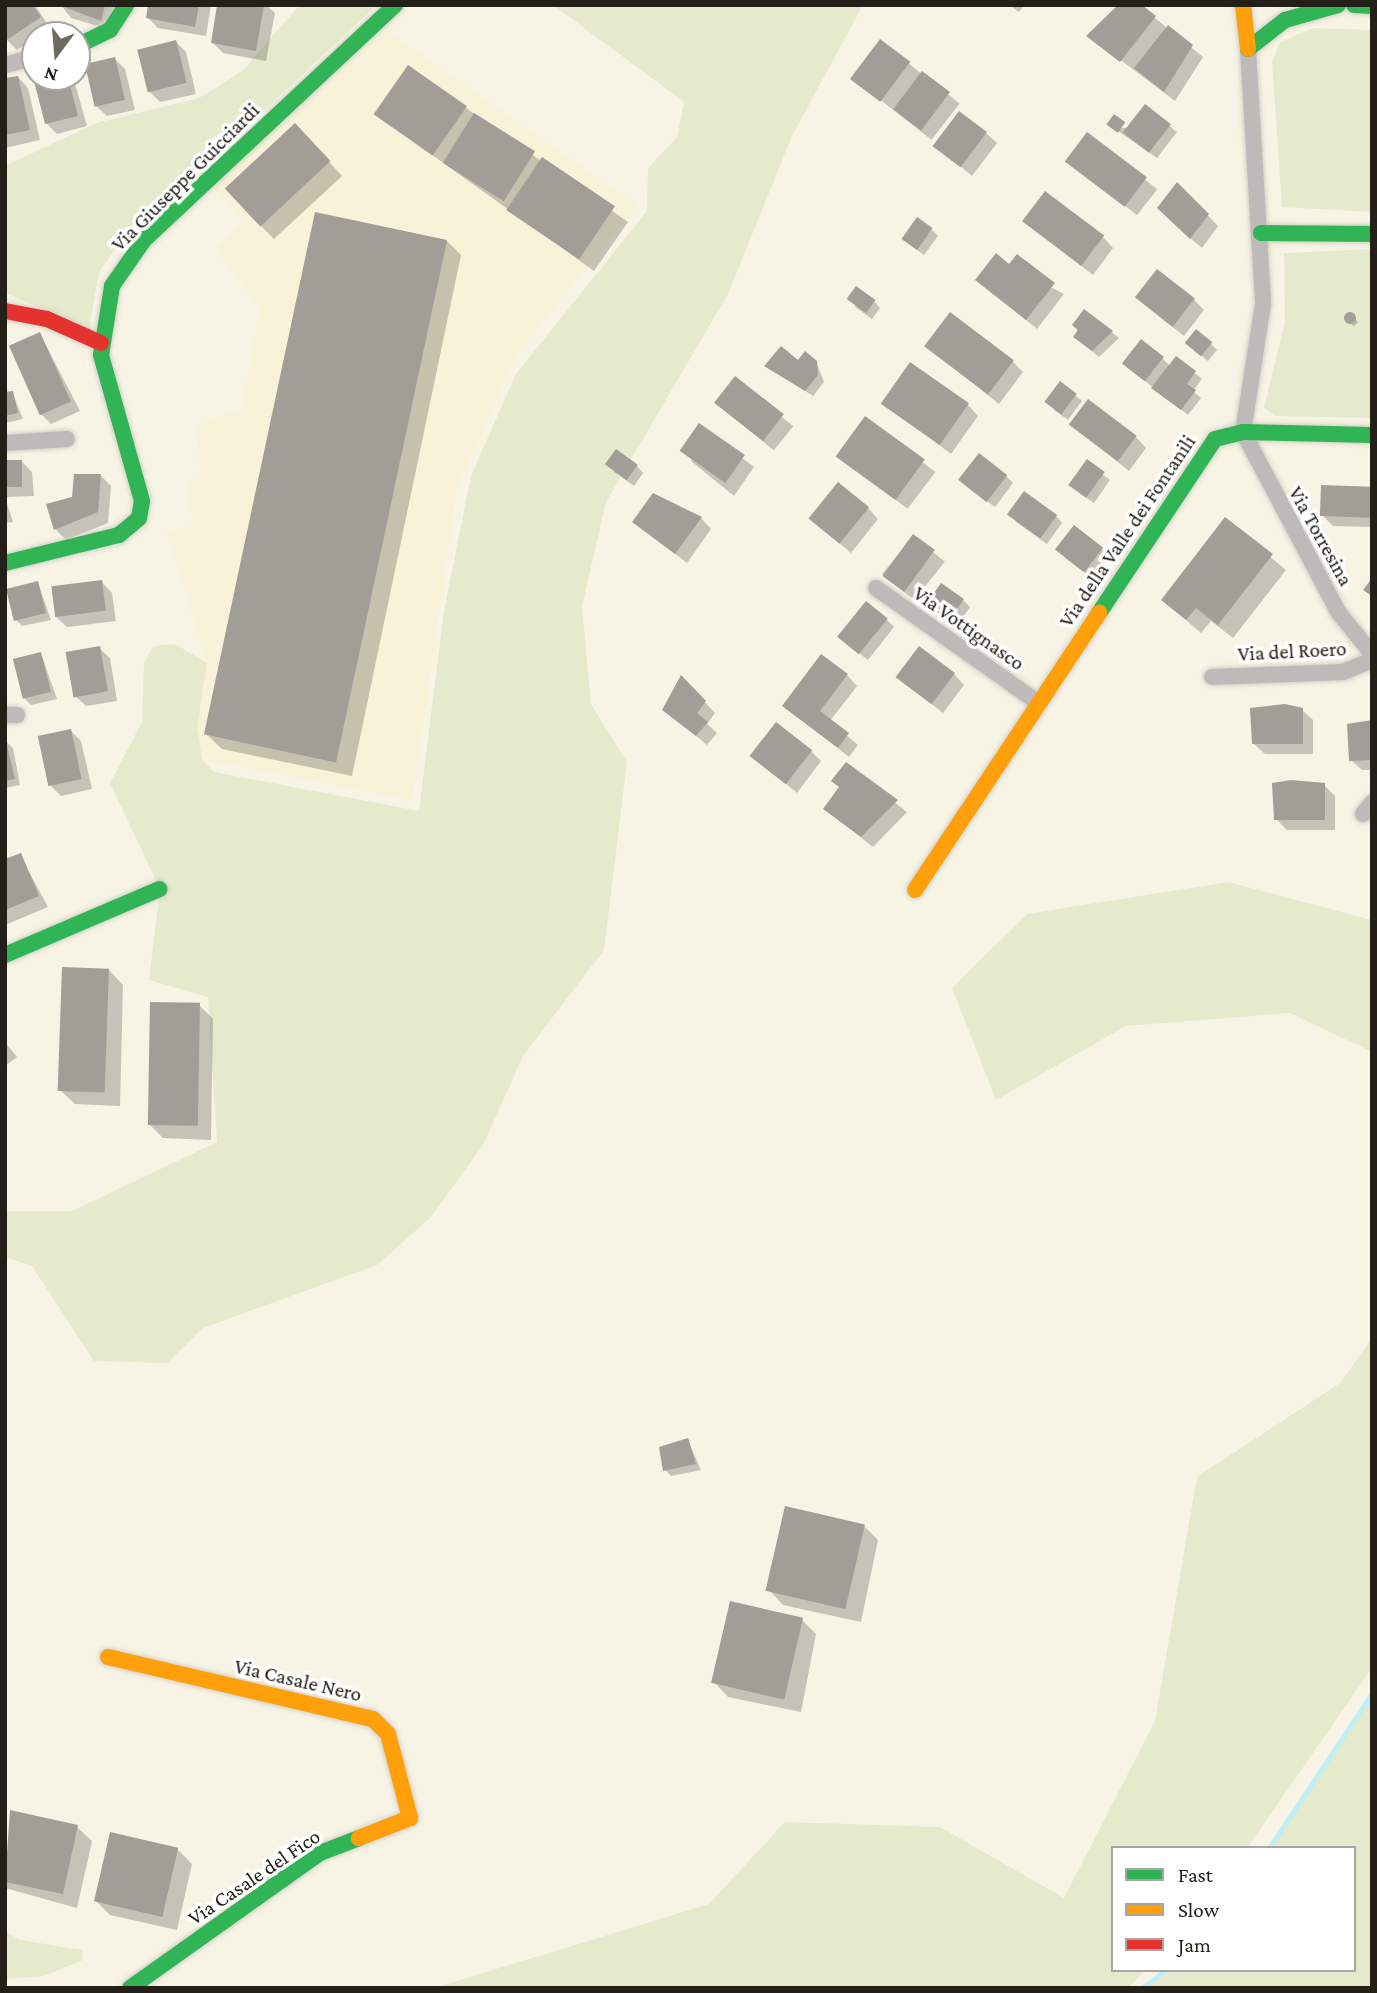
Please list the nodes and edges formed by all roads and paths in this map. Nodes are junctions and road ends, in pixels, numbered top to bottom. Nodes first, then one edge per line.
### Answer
1 (127, 5) edge
2 (395, 5) edge
3 (1243, 5) edge
4 (1338, 5) edge
5 (1354, 5) edge
6 (1372, 6) edge
7 (91, 39) edge
8 (1248, 49) junction
9 (1261, 233) junction
10 (1372, 234) edge
11 (5, 311) edge
12 (100, 343) junction
13 (1243, 432) junction
14 (1372, 435) edge
15 (67, 439) dead end
16 (5, 443) edge
17 (5, 563) edge
18 (876, 588) dead end
19 (1372, 654) edge
20 (1372, 660) edge
21 (1212, 677) dead end
22 (1037, 702) junction
23 (160, 889) dead end
24 (915, 890) dead end
25 (5, 954) edge
26 (108, 1657) dead end
27 (410, 1818) joint
28 (130, 1988) edge

1 - 7 street
2 - 12 street, Via Giuseppe Guicciardi
3 - 8 street
4 - 8 street
5 - 6 street
8 - 9 street
9 - 10 street
9 - 13 street
11 - 12 street
12 - 17 street, Via Giuseppe Guicciardi
13 - 14 street
13 - 19 street, Via Torresina
13 - 22 street, Via della Valle dei Fontanili
15 - 16 street
18 - 22 street, Via Vottignasco
20 - 21 street, Via del Roero
22 - 24 street, Via della Valle dei Fontanili
23 - 25 street
26 - 27 street, Via Casale Nero
27 - 28 street, Via Casale del Fico

